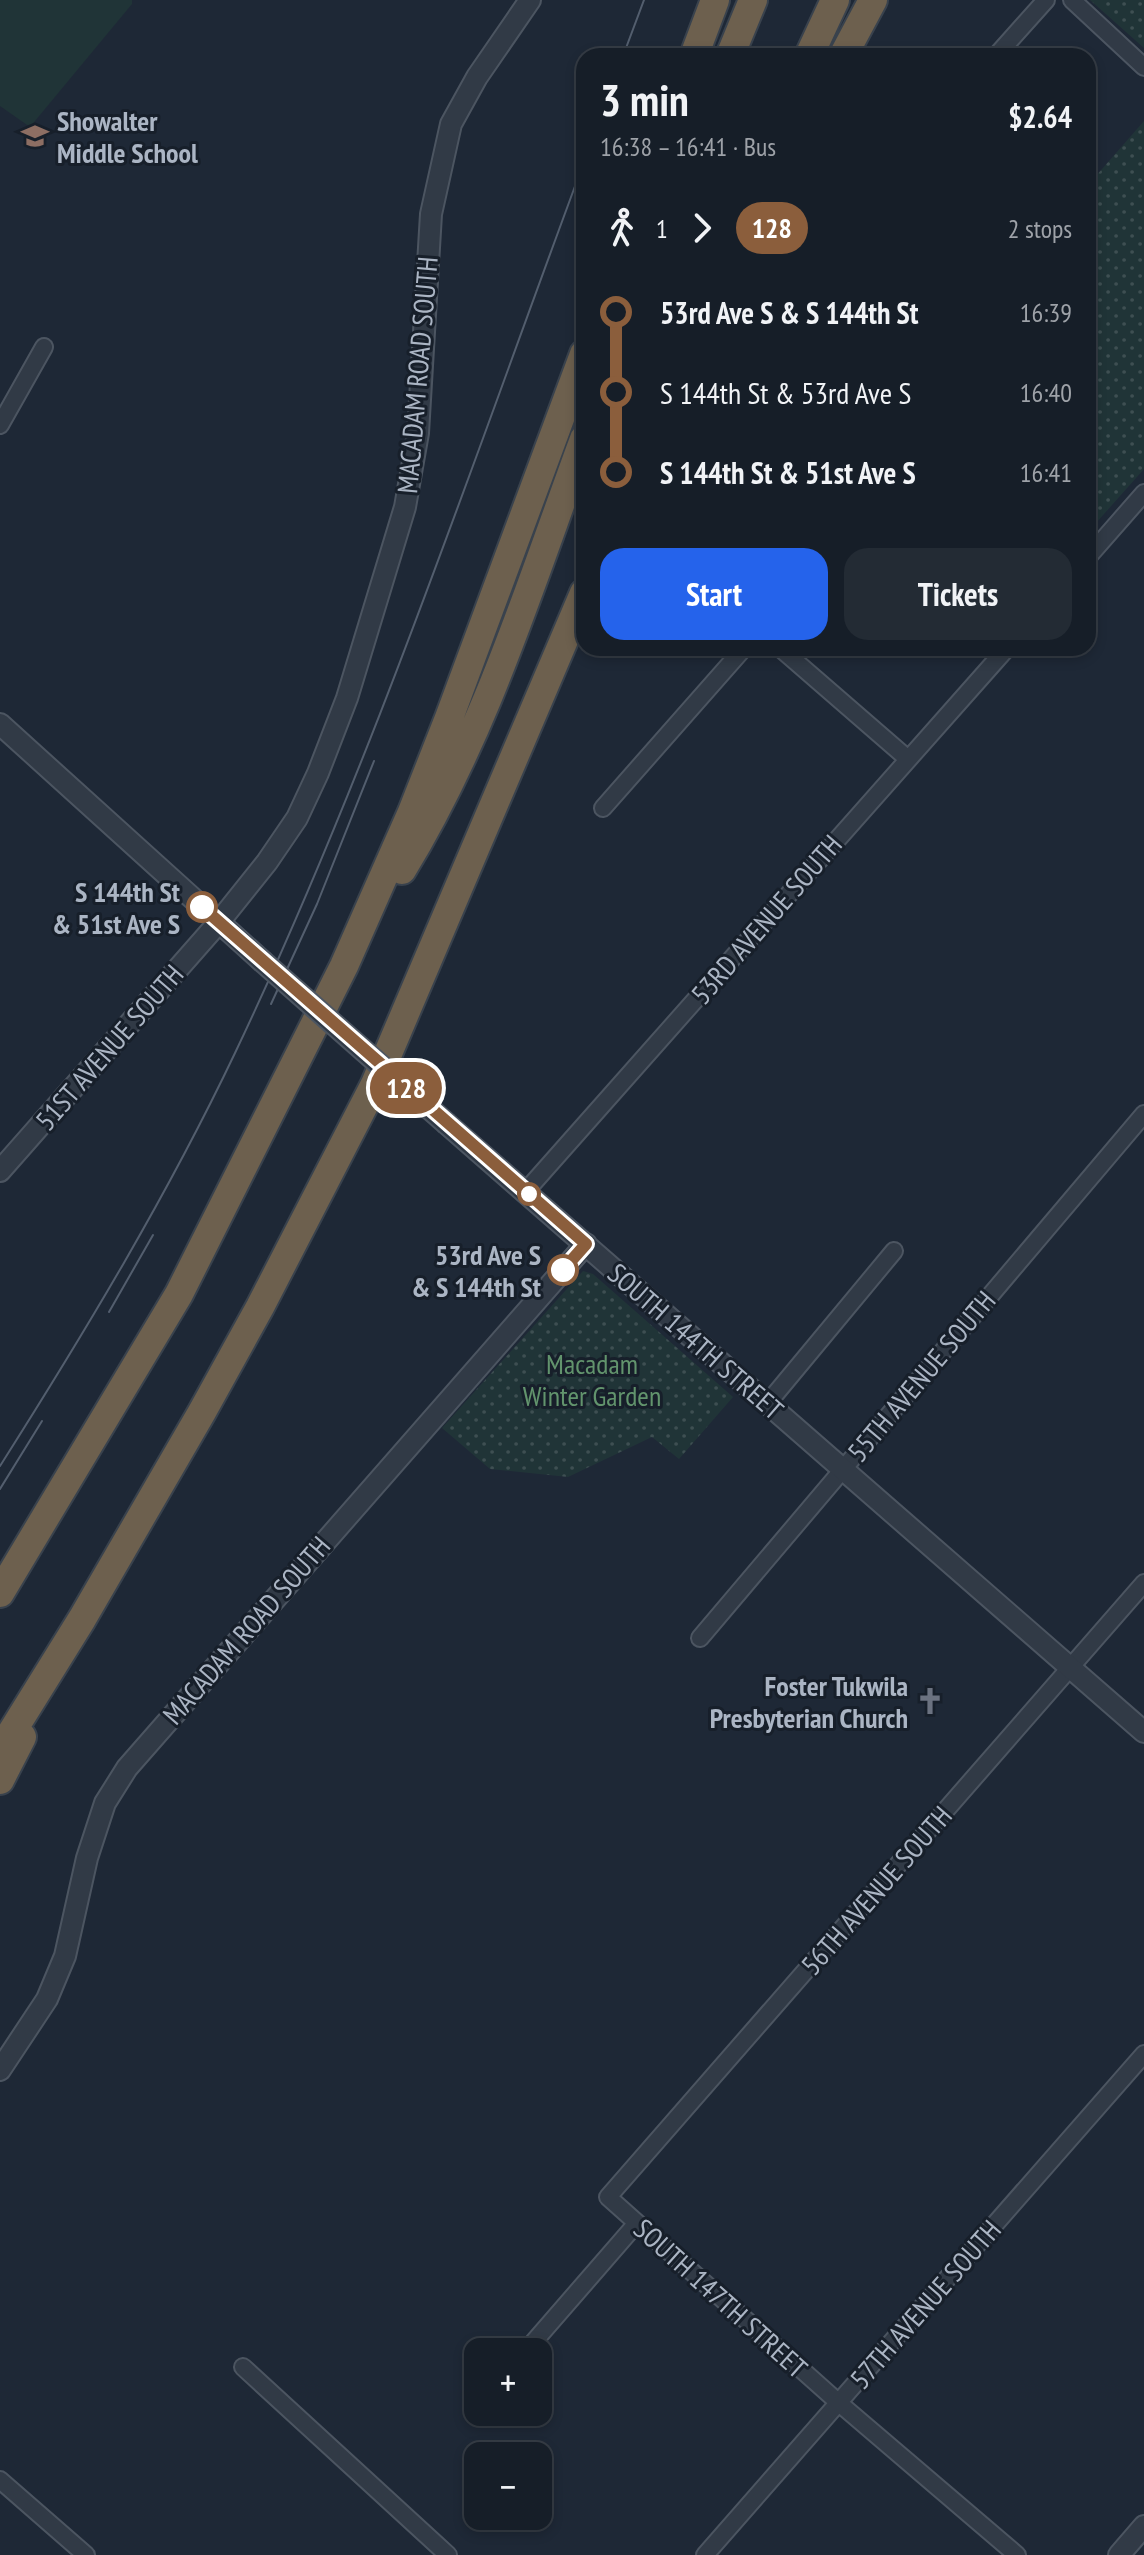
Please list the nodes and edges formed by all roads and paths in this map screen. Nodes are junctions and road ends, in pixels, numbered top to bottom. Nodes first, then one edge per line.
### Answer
1 (530, 0) edge
2 (715, 0) edge
3 (753, 0) edge
4 (835, 0) edge
5 (873, 0) edge
6 (1046, 0) edge
7 (1072, 0) edge
8 (697, 48) edge
9 (733, 48) edge
10 (813, 48) edge
11 (847, 48) edge
12 (1003, 48) edge
13 (1144, 67) edge
14 (44, 347) dead end
15 (576, 376) edge
16 (0, 425) edge
17 (576, 461) edge
18 (1144, 493) edge
19 (1096, 548) edge
20 (576, 612) edge
21 (737, 656) edge
22 (789, 656) edge
23 (1000, 656) edge
24 (0, 724) edge
25 (908, 759) junction
26 (603, 808) dead end
27 (219, 922) junction
28 (344, 966) junction
29 (1144, 1114) edge
30 (0, 1171) edge
31 (526, 1191) junction
32 (586, 1244) junction
33 (894, 1251) dead end
34 (767, 1404) junction
35 (843, 1468) junction
36 (69, 1479) junction
37 (0, 1570) edge
38 (1144, 1583) edge
39 (0, 1593) edge
40 (82, 1619) junction
41 (700, 1638) dead end
42 (1070, 1667) junction
43 (1144, 1732) edge
44 (0, 1751) edge
45 (0, 1780) edge
46 (1144, 2054) edge
47 (0, 2070) edge
48 (608, 2197) joint
49 (637, 2223) junction
50 (537, 2338) edge
51 (243, 2367) dead end
52 (839, 2403) junction
53 (0, 2480) edge
54 (1144, 2526) edge
55 (86, 2555) edge
56 (448, 2555) edge
57 (705, 2555) edge
58 (1017, 2555) edge
59 (1119, 2555) edge

1 - 27 street, MACADAM ROAD SOUTH
2 - 8 highway
3 - 9 highway
4 - 10 highway
5 - 11 highway
6 - 12 street
7 - 13 street
14 - 16 street
15 - 28 highway
17 - 28 highway
18 - 19 street
20 - 40 highway
21 - 26 street
22 - 25 street
23 - 25 street, 53RD AVENUE SOUTH
24 - 27 street, SOUTH 144TH STREET
25 - 31 street, 53RD AVENUE SOUTH
27 - 30 street, 51ST AVENUE SOUTH
27 - 31 street, SOUTH 144TH STREET, bridge
28 - 36 highway
29 - 35 street, 55TH AVENUE SOUTH
31 - 32 street, SOUTH 144TH STREET
32 - 34 street, SOUTH 144TH STREET
32 - 47 street, MACADAM ROAD SOUTH
33 - 34 street
34 - 35 street, SOUTH 144TH STREET
35 - 41 street, 55TH AVENUE SOUTH
35 - 42 street, SOUTH 144TH STREET
36 - 37 highway
36 - 39 highway
38 - 42 street, 56TH AVENUE SOUTH
40 - 44 highway
40 - 45 highway
42 - 43 street, SOUTH 144TH STREET
42 - 48 street, 56TH AVENUE SOUTH
46 - 52 street, 57TH AVENUE SOUTH
48 - 49 street, SOUTH 147TH STREET
49 - 50 street
49 - 52 street, SOUTH 147TH STREET
51 - 56 street
52 - 57 street, 57TH AVENUE SOUTH
52 - 58 street, SOUTH 147TH STREET
53 - 55 street
54 - 59 street

